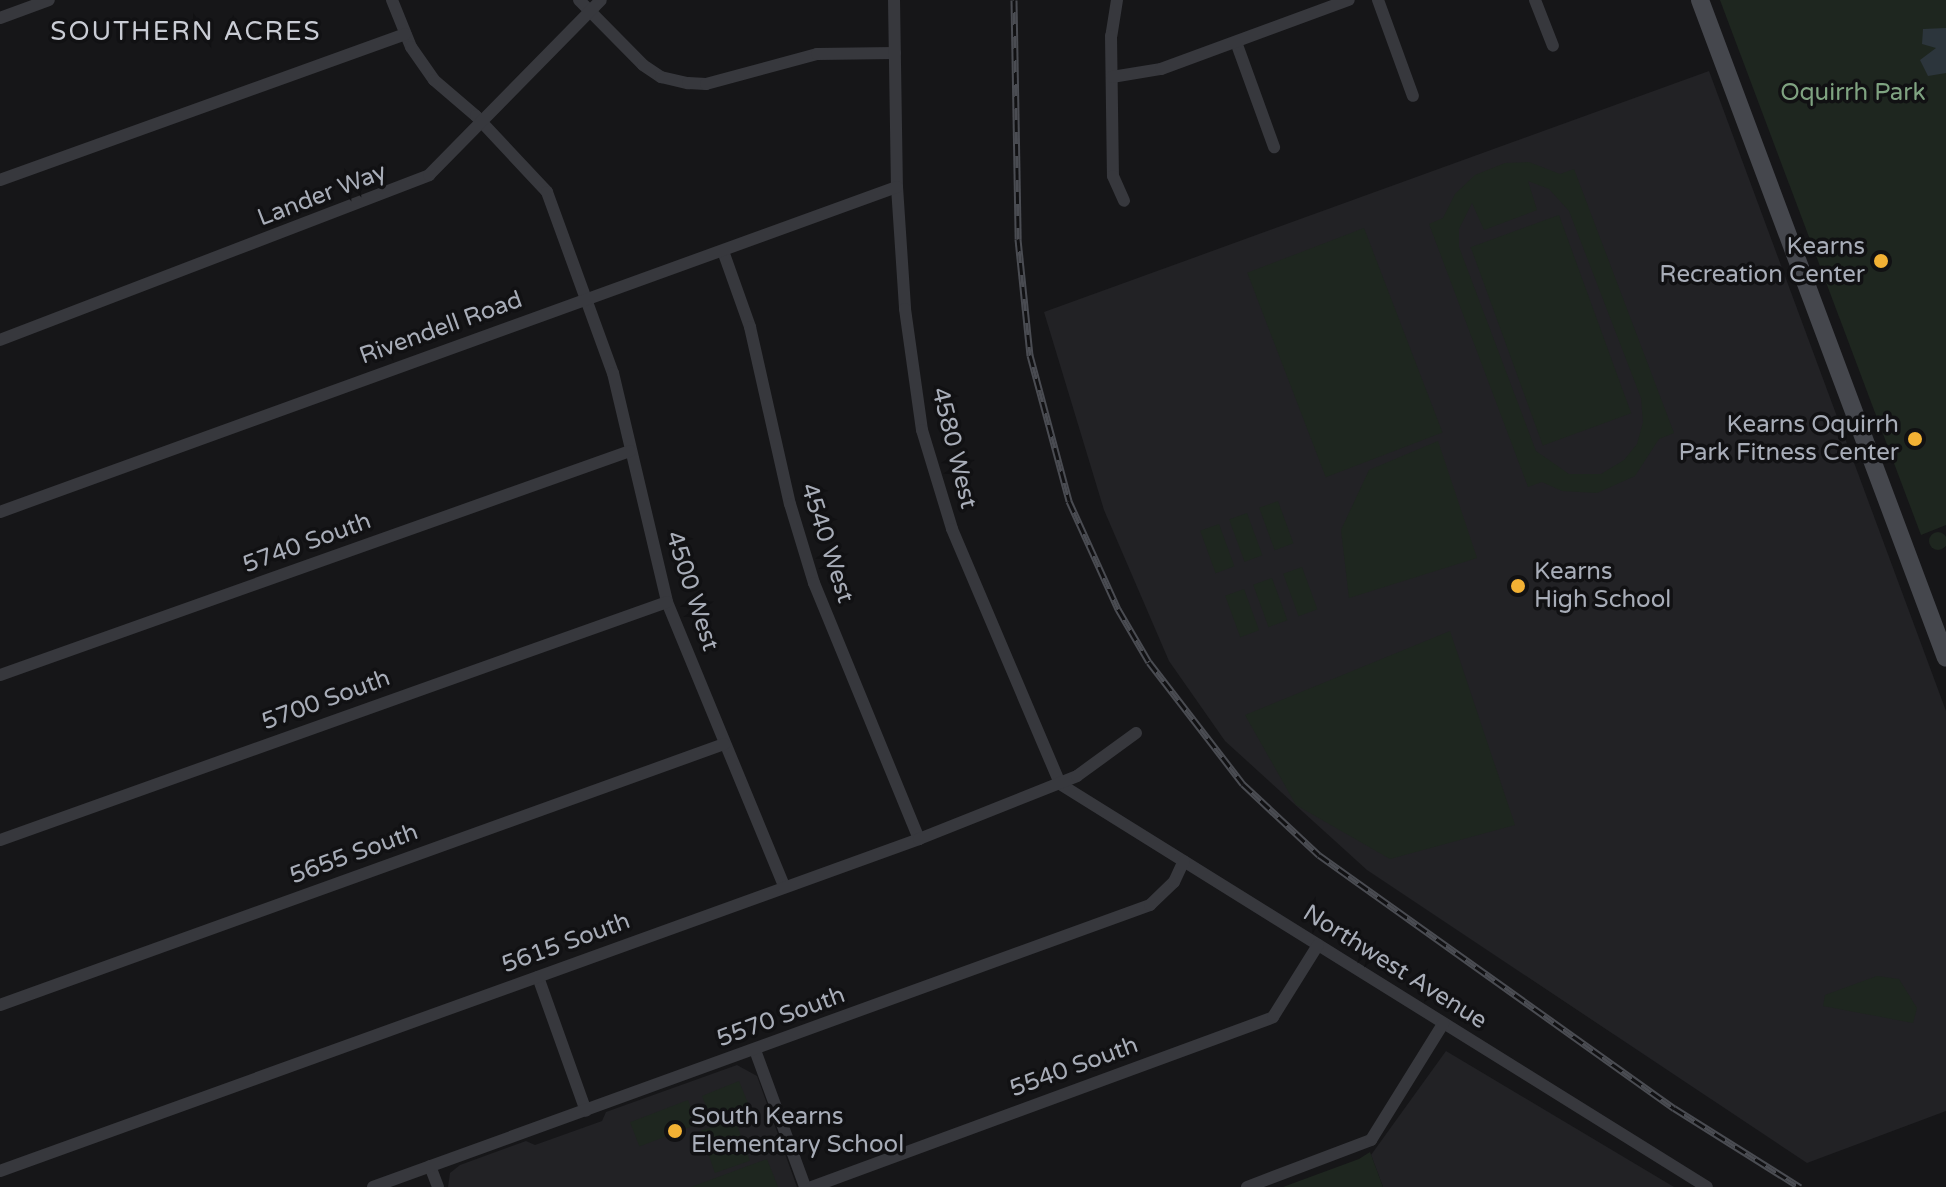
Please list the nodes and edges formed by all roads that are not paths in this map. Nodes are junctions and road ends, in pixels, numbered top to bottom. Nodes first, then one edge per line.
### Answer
1 (49, 0) edge
2 (392, 0) edge
3 (579, 0) edge
4 (601, 0) edge
5 (894, 0) edge
6 (1117, 0) edge
7 (1348, 0) edge
8 (1378, 0) edge
9 (1535, 0) edge
10 (1700, 0) edge
11 (590, 10) junction
12 (0, 18) edge
13 (405, 34) junction
14 (1236, 42) junction
15 (1553, 46) dead end
16 (895, 53) junction
17 (1112, 77) junction
18 (1413, 96) dead end
19 (483, 123) junction
20 (1274, 147) dead end
21 (0, 180) edge
22 (897, 187) junction
23 (1124, 201) dead end
24 (723, 251) junction
25 (587, 299) junction
26 (0, 340) edge
27 (630, 451) junction
28 (0, 512) edge
29 (667, 602) junction
30 (1946, 658) edge
31 (0, 675) edge
32 (1136, 733) dead end
33 (724, 744) junction
34 (1060, 784) junction
35 (919, 839) junction
36 (0, 840) edge
37 (1184, 861) junction
38 (784, 886) junction
39 (1318, 945) junction
40 (538, 977) junction
41 (0, 1005) edge
42 (1443, 1024) junction
43 (755, 1050) junction
44 (586, 1111) junction
45 (430, 1166) junction
46 (0, 1171) edge
47 (373, 1187) edge
48 (438, 1187) edge
49 (805, 1187) edge
50 (812, 1187) edge
51 (1247, 1187) edge
52 (1707, 1187) edge

1 - 12 street
2 - 13 street, 4500 West
3 - 11 street
4 - 11 street, Lander Way
5 - 16 street, 4580 West
6 - 17 street
7 - 14 street
8 - 18 street
9 - 15 street
10 - 30 main road
11 - 16 street
11 - 19 street, Lander Way
13 - 19 street, 4500 West
13 - 21 street
14 - 17 street
14 - 20 street
16 - 22 street, 4580 West
17 - 23 street
19 - 25 street, 4500 West
19 - 26 street, Lander Way
22 - 24 street, Rivendell Road
22 - 34 street, 4580 West
24 - 25 street, Rivendell Road
24 - 35 street, 4540 West
25 - 27 street, 4500 West
25 - 28 street, Rivendell Road
27 - 29 street, 4500 West
27 - 31 street, 5740 South
29 - 33 street, 4500 West
29 - 36 street, 5700 South
32 - 34 street, 5615 South
33 - 38 street, 4500 West
33 - 41 street, 5655 South
34 - 35 street, 5615 South
34 - 37 street, Northwest Avenue
35 - 38 street, 5615 South
37 - 39 street, Northwest Avenue
37 - 43 street, 5570 South
38 - 40 street, 5615 South
39 - 42 street, Northwest Avenue
39 - 50 street, 5540 South
40 - 44 street
40 - 46 street, 5615 South
42 - 51 street
42 - 52 street, Northwest Avenue
43 - 44 street, 5570 South
43 - 49 street
44 - 45 street, 5570 South
45 - 47 street, 5570 South
45 - 48 street

